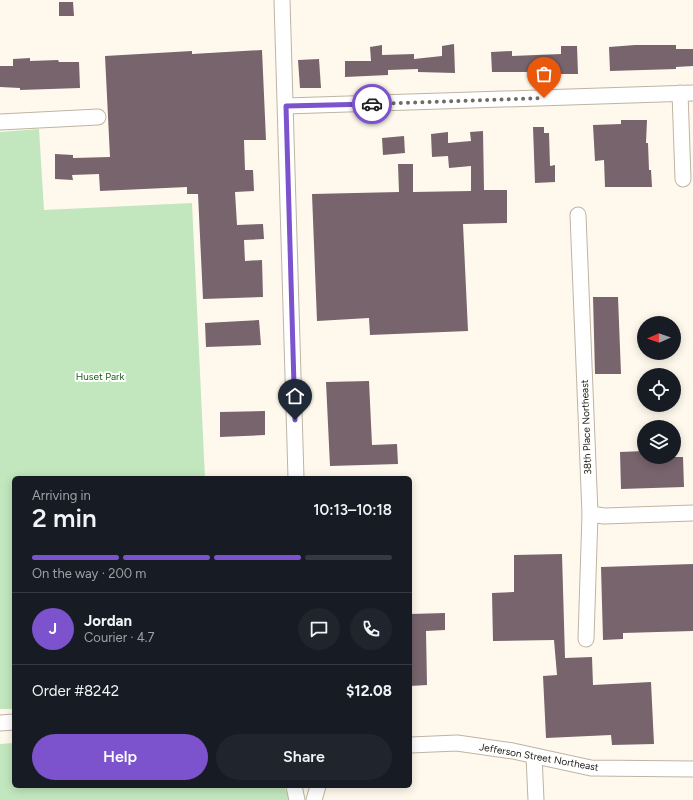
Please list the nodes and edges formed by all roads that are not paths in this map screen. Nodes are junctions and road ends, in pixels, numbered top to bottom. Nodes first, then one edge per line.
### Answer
1 (282, 0) edge
2 (687, 93) edge
3 (286, 106) junction
4 (98, 117) dead end
5 (0, 122) edge
6 (683, 179) dead end
7 (578, 215) dead end
8 (296, 476) edge
9 (693, 513) edge
10 (590, 514) junction
11 (586, 639) dead end
12 (12, 722) edge
13 (0, 723) edge
14 (412, 745) edge
15 (534, 756) junction
16 (693, 769) edge
17 (295, 788) edge
18 (317, 788) edge
19 (298, 800) edge
20 (314, 800) edge
21 (536, 800) edge

1 - 3 street
2 - 3 street
2 - 6 street
3 - 8 street
4 - 5 street
7 - 10 street, 38th Place Northeast
9 - 10 street
10 - 11 street, 38th Place Northeast
12 - 13 street
14 - 15 street, Jefferson Street Northeast
15 - 16 street, Jefferson Street Northeast
15 - 21 street
17 - 19 street
18 - 20 street

